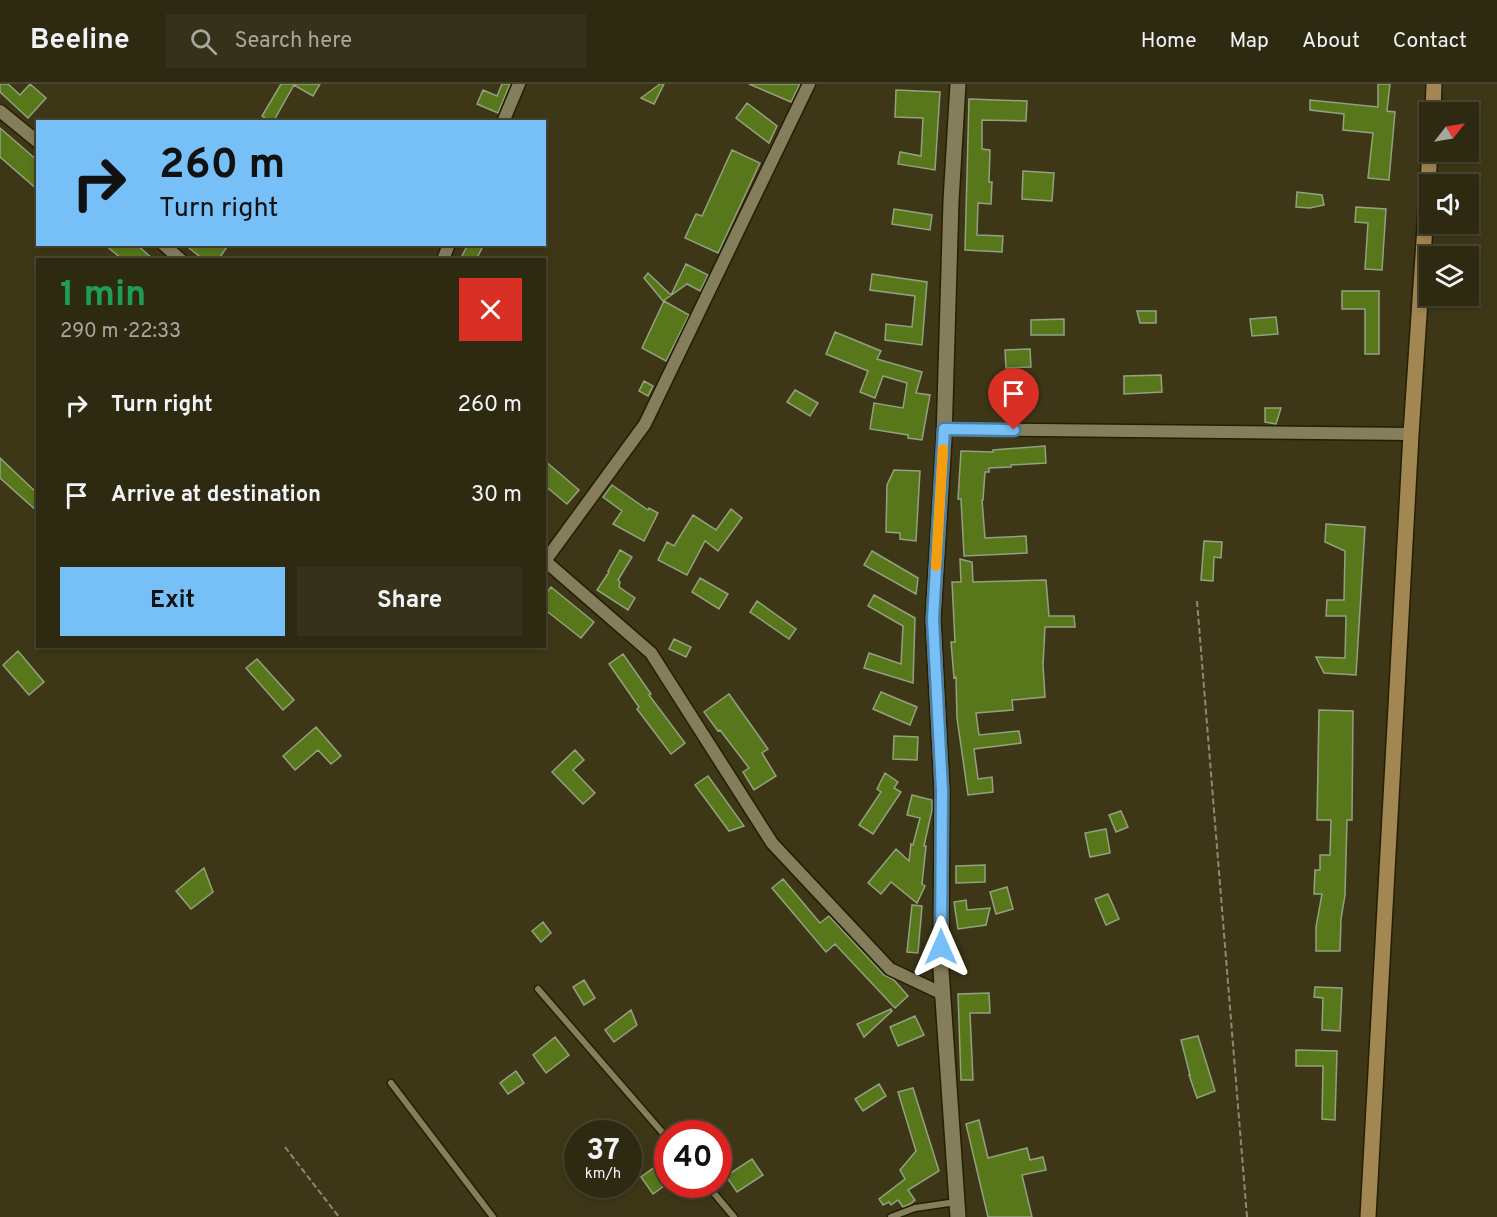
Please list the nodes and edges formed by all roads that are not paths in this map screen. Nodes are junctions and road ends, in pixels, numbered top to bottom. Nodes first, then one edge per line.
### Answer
1 (519, 84) edge
2 (809, 84) edge
3 (958, 84) edge
4 (1434, 84) edge
5 (1433, 102) edge
6 (0, 111) edge
7 (504, 120) edge
8 (36, 140) edge
9 (1429, 162) edge
10 (165, 246) edge
11 (179, 258) edge
12 (944, 429) junction
13 (1411, 434) junction
14 (546, 560) edge
15 (546, 562) edge
16 (538, 989) dead end
17 (943, 994) junction
18 (391, 1083) dead end
19 (654, 1124) edge
20 (718, 1198) edge
21 (958, 1209) edge
22 (493, 1217) edge
23 (734, 1217) edge
24 (891, 1217) edge
25 (1368, 1217) edge

1 - 7 street
2 - 14 street
3 - 12 street
4 - 5 main road
6 - 8 street
9 - 13 main road
10 - 11 street
12 - 13 street
12 - 17 street
13 - 25 main road
15 - 17 street
16 - 19 lane
17 - 21 street
18 - 22 lane
20 - 23 lane
21 - 24 lane

